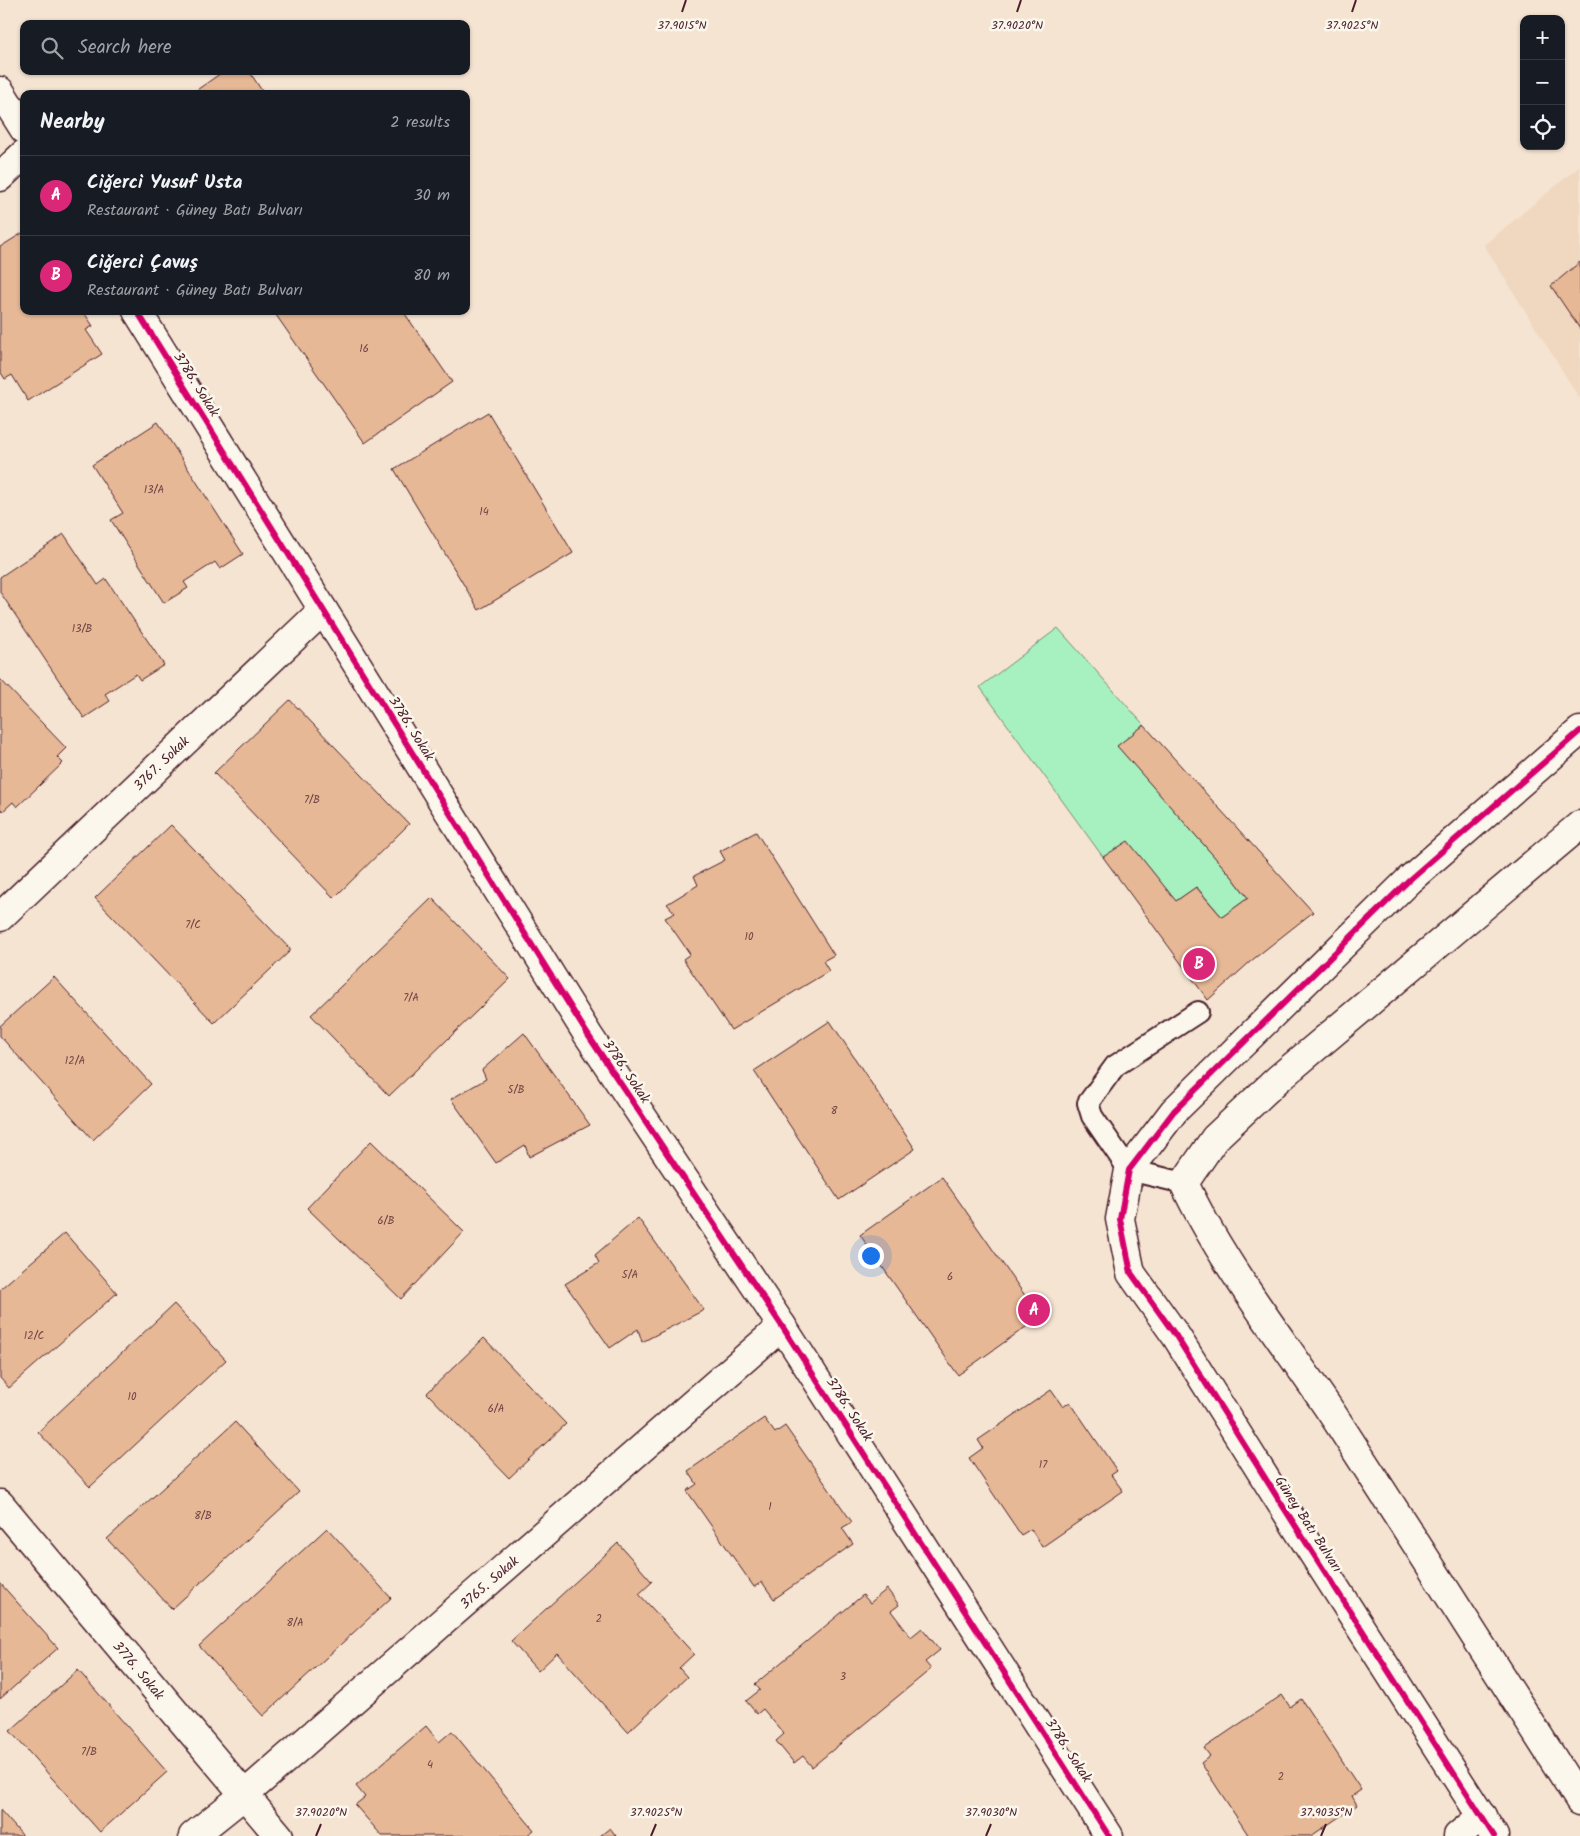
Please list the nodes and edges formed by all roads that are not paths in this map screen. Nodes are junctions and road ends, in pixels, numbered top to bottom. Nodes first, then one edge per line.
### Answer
1 (0, 91) edge
2 (20, 123) edge
3 (20, 158) edge
4 (0, 177) edge
5 (139, 315) edge
6 (323, 610) junction
7 (1580, 731) edge
8 (1580, 826) edge
9 (0, 917) edge
10 (1198, 1012) dead end
11 (1129, 1170) junction
12 (1184, 1183) junction
13 (782, 1326) junction
14 (0, 1504) edge
15 (243, 1796) junction
16 (1580, 1801) edge
17 (1488, 1826) edge
18 (193, 1836) edge
19 (279, 1836) edge
20 (1109, 1836) edge
21 (1458, 1836) edge

1 - 2 street
3 - 4 street
5 - 6 street, 3786. Sokak
6 - 9 street, 3767. Sokak
6 - 13 street, 3786. Sokak
7 - 11 street
8 - 12 street
10 - 11 lane
11 - 12 lane
11 - 17 street, Güney Batı Bulvarı
12 - 16 street
13 - 15 street, 3765. Sokak
13 - 20 street, 3786. Sokak
14 - 15 street, 3776. Sokak
15 - 18 street, 3765. Sokak
15 - 19 street, 3776. Sokak
17 - 21 street

